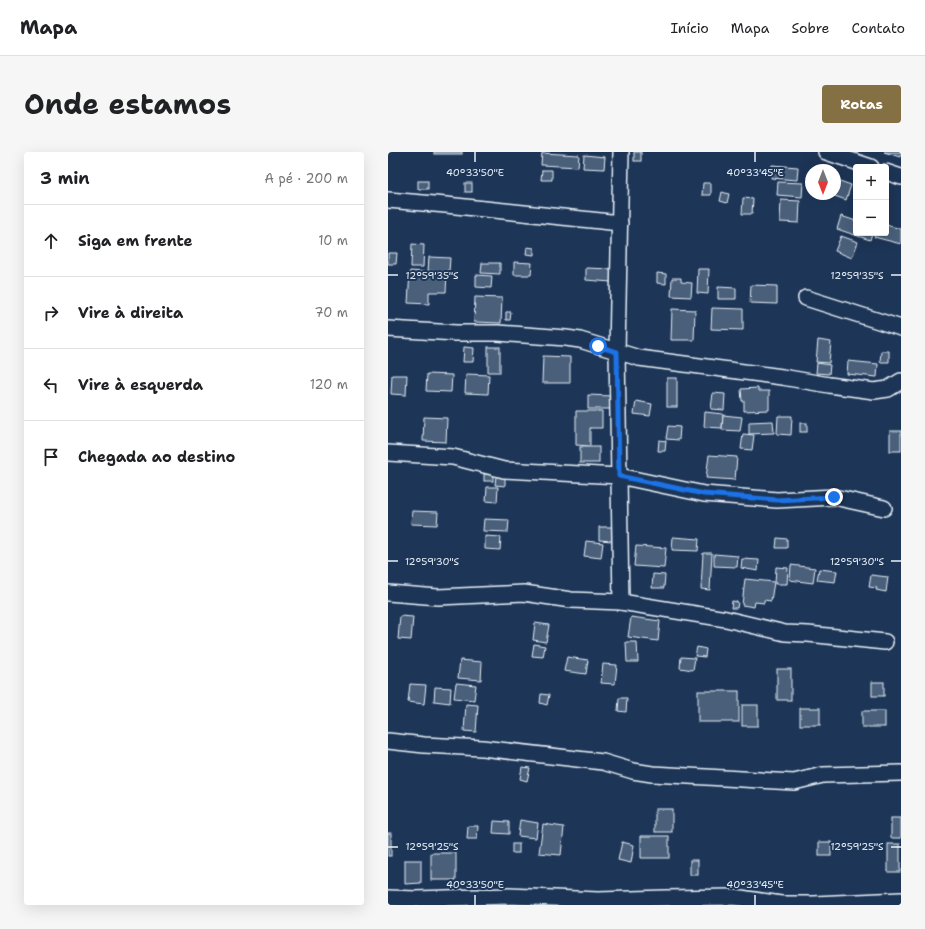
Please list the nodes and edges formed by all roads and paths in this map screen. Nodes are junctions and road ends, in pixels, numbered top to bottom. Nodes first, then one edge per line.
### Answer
1 (621, 152) edge
2 (826, 152) edge
3 (862, 164) edge
4 (889, 173) edge
5 (901, 177) edge
6 (388, 200) edge
7 (620, 223) junction
8 (806, 298) dead end
9 (901, 328) edge
10 (388, 329) edge
11 (617, 352) junction
12 (901, 381) edge
13 (388, 453) edge
14 (619, 476) junction
15 (884, 508) dead end
16 (388, 593) edge
17 (621, 602) junction
18 (885, 642) dead end
19 (388, 741) edge
20 (901, 773) edge
21 (388, 898) edge
22 (901, 900) edge

1 - 7 street
2 - 3 street
4 - 5 street
6 - 7 street
7 - 11 street
8 - 9 street
10 - 11 street
11 - 12 street
11 - 14 street
13 - 14 street
14 - 15 street
14 - 17 street
16 - 17 street
17 - 18 street
19 - 20 street
21 - 22 street

